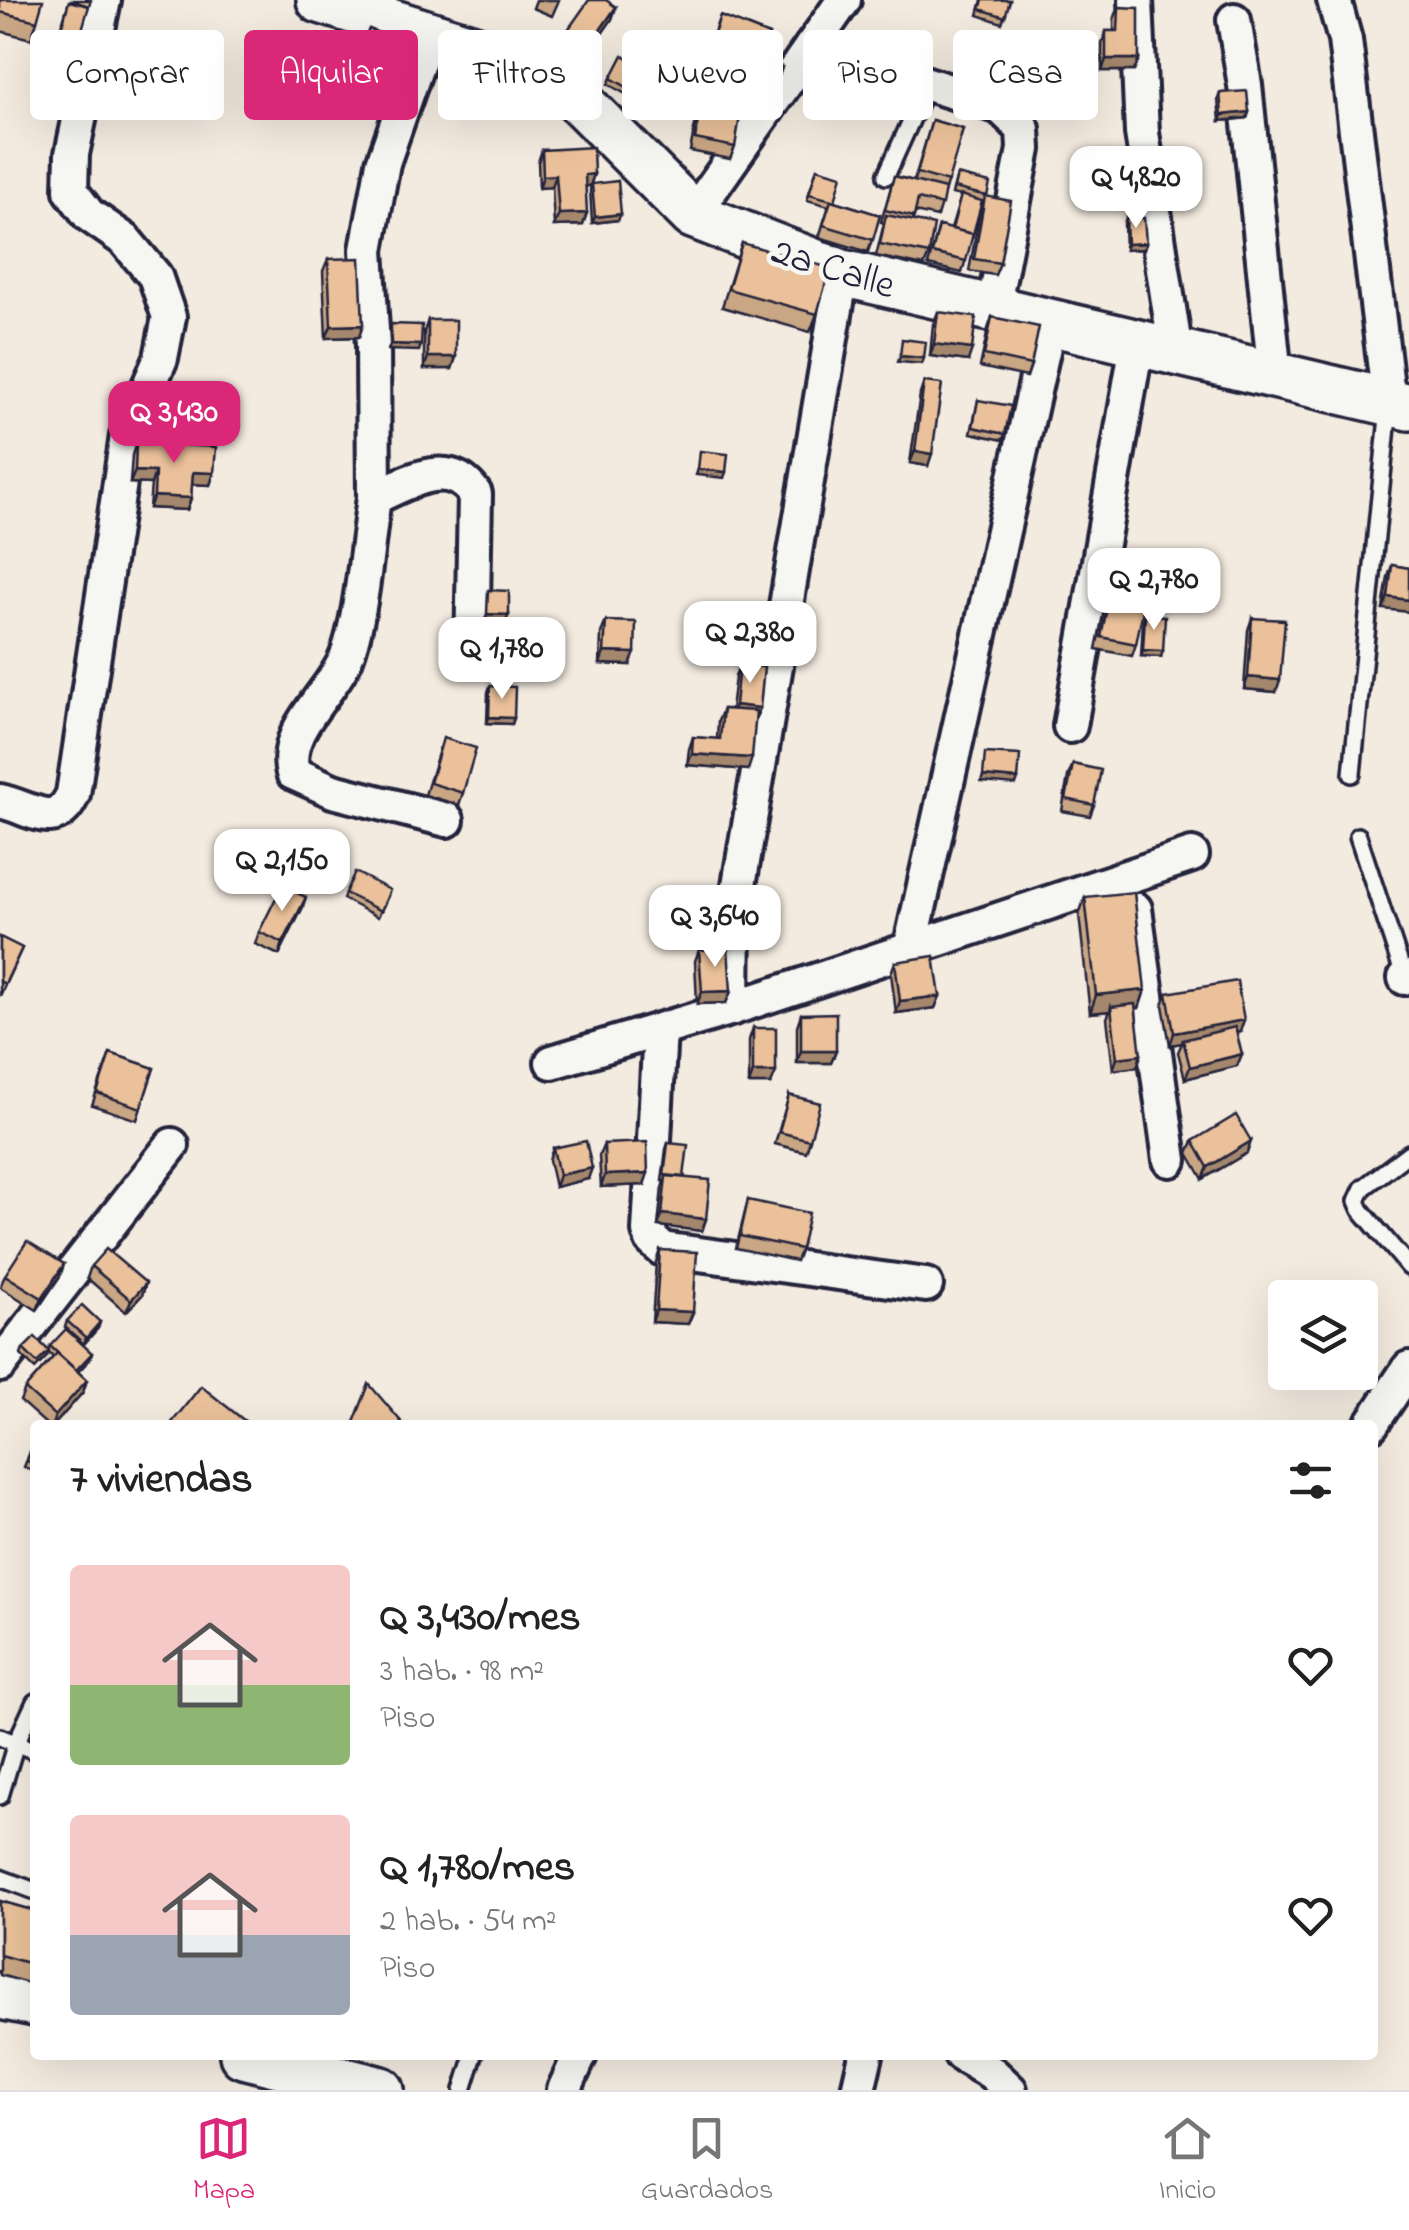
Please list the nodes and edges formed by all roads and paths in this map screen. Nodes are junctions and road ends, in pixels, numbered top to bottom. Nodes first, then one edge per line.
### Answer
1 (104, 0) edge
2 (320, 0) edge
3 (844, 0) edge
4 (1136, 0) edge
5 (1334, 0) edge
6 (1234, 20) dead end
7 (823, 30) edge
8 (428, 34) junction
9 (803, 58) edge
10 (933, 85) edge
11 (911, 120) edge
12 (886, 176) dead end
13 (693, 214) junction
14 (842, 273) junction
15 (993, 310) junction
16 (1049, 324) junction
17 (1156, 349) junction
18 (1275, 376) junction
19 (1399, 405) edge
20 (374, 498) junction
21 (472, 658) dead end
22 (1070, 726) dead end
23 (1352, 774) dead end
24 (0, 800) edge
25 (447, 820) dead end
26 (1358, 836) dead end
27 (1192, 855) dead end
28 (1130, 875) junction
29 (910, 949) junction
30 (1408, 981) edge
31 (733, 1008) junction
32 (660, 1030) junction
33 (552, 1062) dead end
34 (172, 1144) dead end
35 (1409, 1152) edge
36 (1170, 1160) dead end
37 (1409, 1267) edge
38 (926, 1285) dead end
39 (0, 1365) edge
40 (1409, 1368) edge
41 (1374, 1420) edge
42 (30, 1709) edge
43 (8, 1740) edge
44 (0, 1796) edge
45 (0, 1878) edge
46 (30, 1889) edge
47 (0, 1996) edge
48 (30, 2002) edge
49 (283, 2060) edge
50 (472, 2060) edge
51 (578, 2060) edge
52 (865, 2060) edge
53 (970, 2060) edge
54 (330, 2066) edge
55 (381, 2090) edge
56 (463, 2090) edge
57 (564, 2090) edge
58 (858, 2090) edge
59 (1010, 2090) edge

1 - 24 street
2 - 8 main road, 2a Calle
3 - 7 street
4 - 17 street
5 - 19 street
6 - 18 street
8 - 13 main road, 2a Calle
8 - 20 street
9 - 13 street
10 - 15 street
11 - 12 lane
13 - 14 main road, 2a Calle
14 - 15 main road, 2a Calle
14 - 31 street
15 - 16 main road, 2a Calle
16 - 17 main road, 2a Calle
16 - 29 street
17 - 18 main road, 2a Calle
17 - 22 street
18 - 19 main road, 2a Calle
19 - 23 lane
20 - 21 street
20 - 25 street
26 - 30 lane
27 - 28 street
28 - 29 street
28 - 36 street
29 - 31 street
31 - 32 street
32 - 33 street
32 - 38 street
34 - 39 street
35 - 37 lane
40 - 41 street
42 - 43 lane
43 - 44 lane
45 - 46 lane
47 - 48 main road
49 - 54 main road
50 - 56 lane
51 - 57 street
52 - 58 street
53 - 59 street
54 - 55 main road

